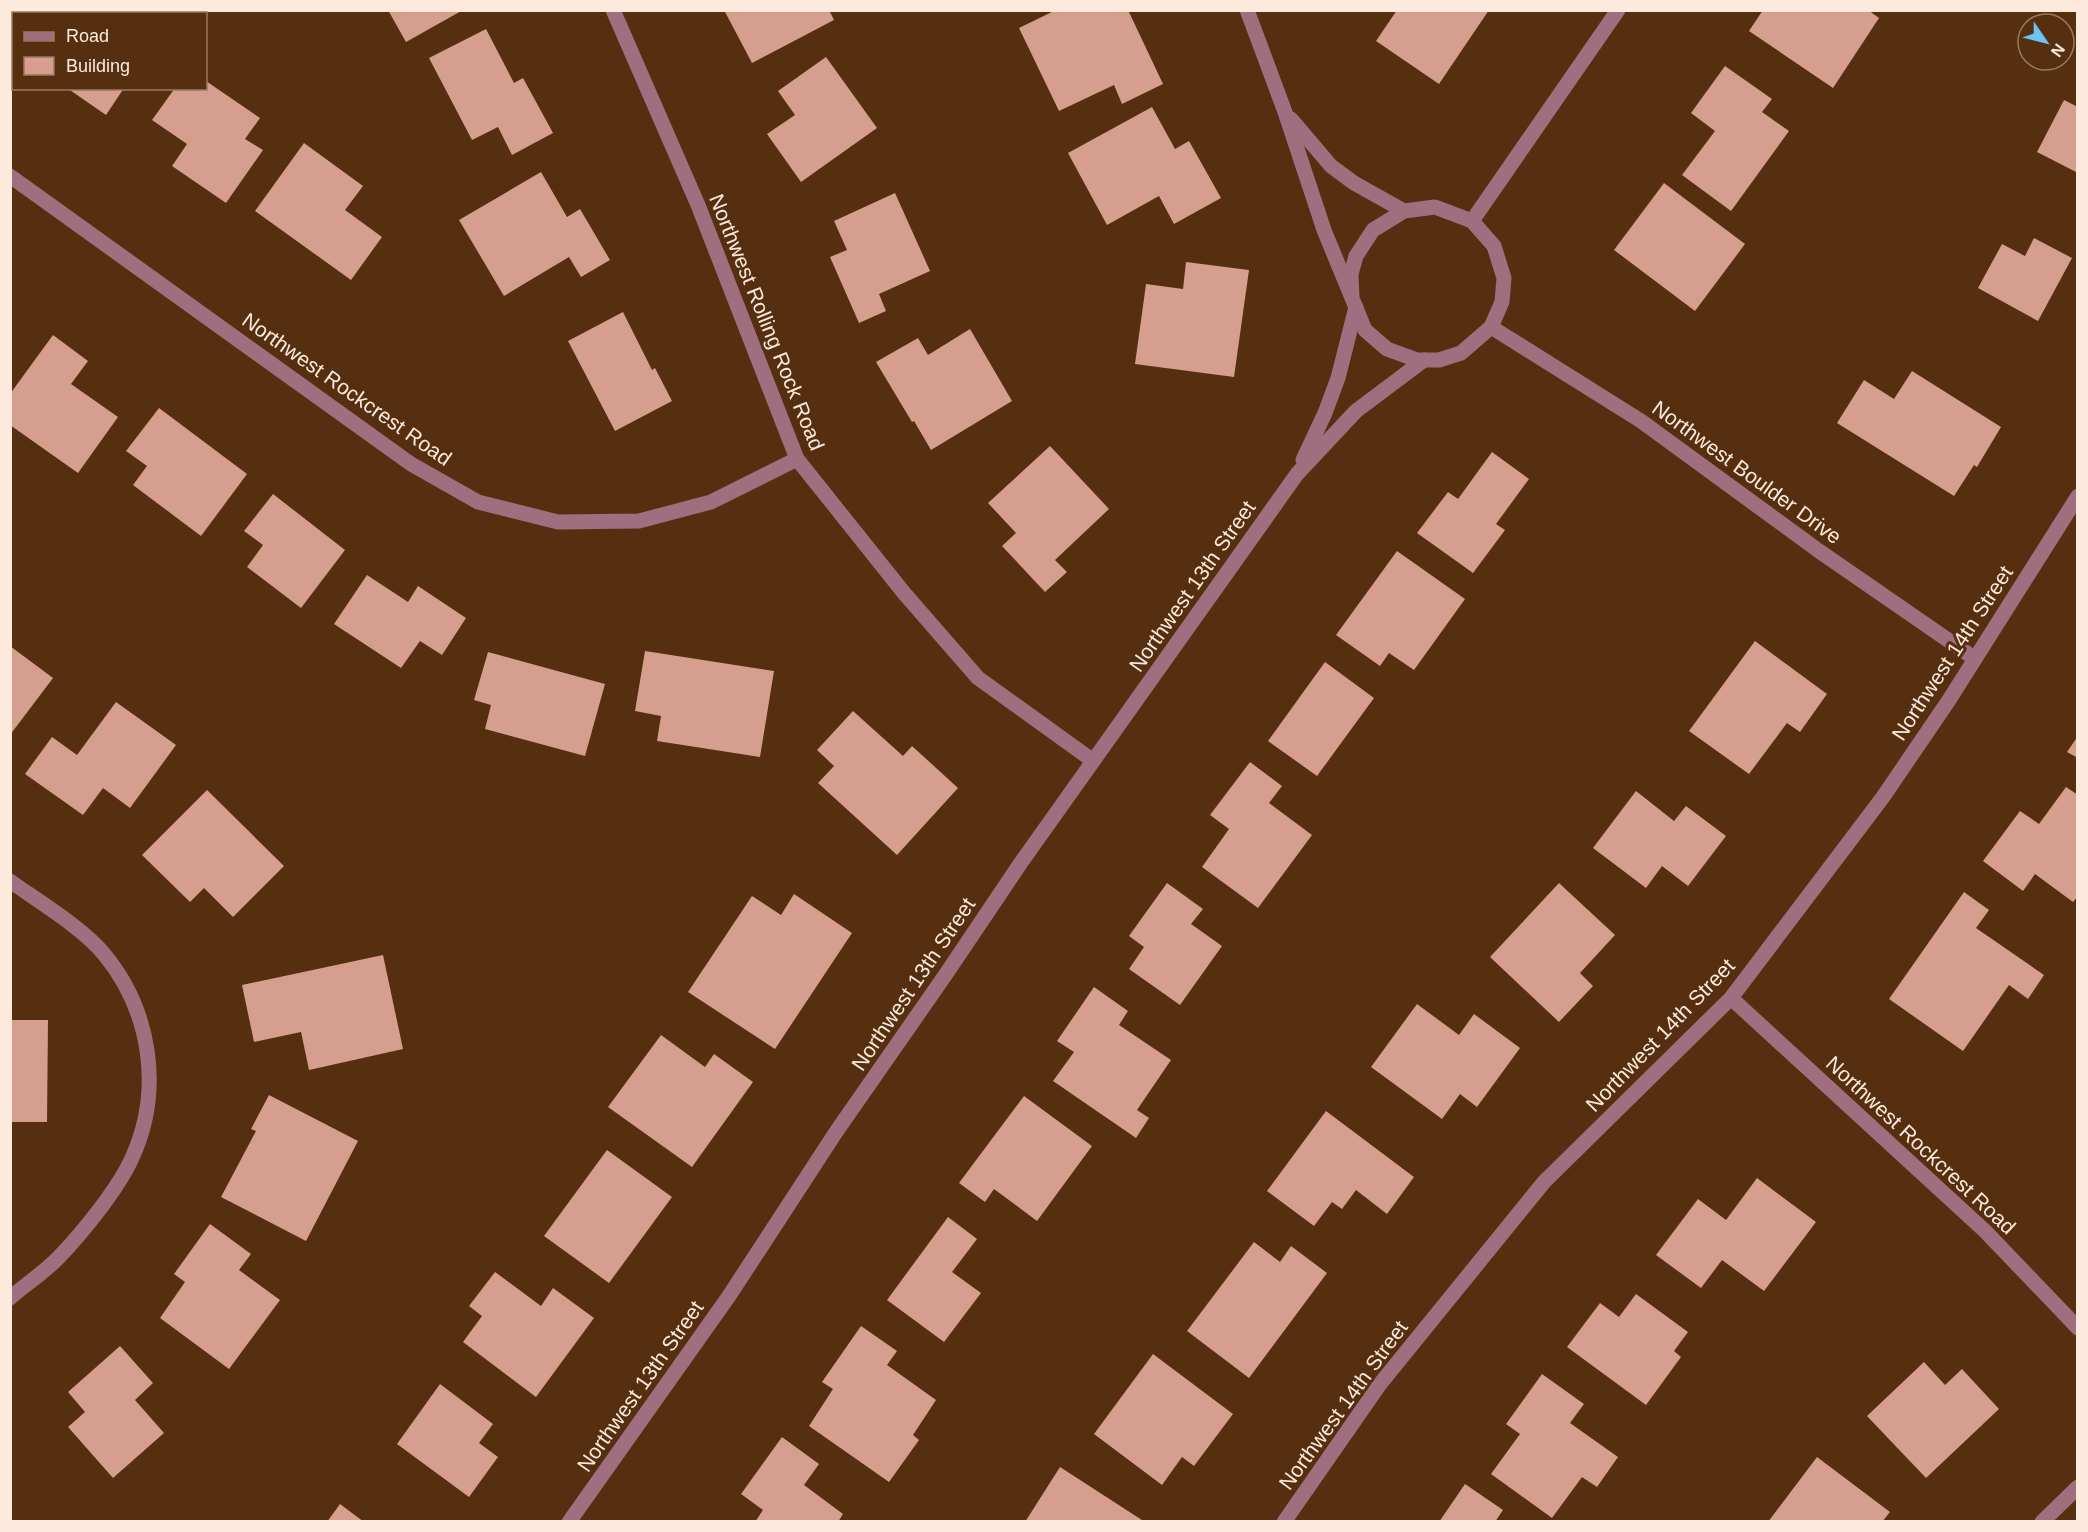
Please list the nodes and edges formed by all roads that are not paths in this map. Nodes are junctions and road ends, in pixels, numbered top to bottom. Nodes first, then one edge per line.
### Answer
1 (612, 10) edge
2 (1247, 10) edge
3 (1618, 10) edge
4 (1285, 112) junction
5 (10, 176) edge
6 (1404, 211) junction
7 (1472, 221) junction
8 (1354, 303) junction
9 (1491, 327) junction
10 (1424, 360) junction
11 (797, 459) junction
12 (1297, 474) junction
13 (2078, 496) edge
14 (1974, 658) junction
15 (1092, 760) junction
16 (10, 882) edge
17 (1731, 998) junction
18 (10, 1298) edge
19 (2078, 1328) edge
20 (2078, 1487) edge
21 (569, 1521) edge
22 (1284, 1521) edge
23 (2042, 1521) edge

1 - 11 street, Northwest Rolling Rock Road
2 - 4 street
3 - 7 street
4 - 6 street
4 - 8 street
5 - 11 street, Northwest Rockcrest Road
6 - 7 street
6 - 8 street
7 - 9 street
8 - 10 street
8 - 12 street, Northwest 13th Street
9 - 10 street
9 - 14 street, Northwest Boulder Drive
10 - 12 street, Northwest 13th Street
11 - 15 street, Northwest Rolling Rock Road
12 - 15 street, Northwest 13th Street
13 - 14 street, Northwest 14th Street
14 - 17 street, Northwest 14th Street
15 - 21 street, Northwest 13th Street
16 - 18 street
17 - 19 street, Northwest Rockcrest Road
17 - 22 street, Northwest 14th Street
20 - 23 street

